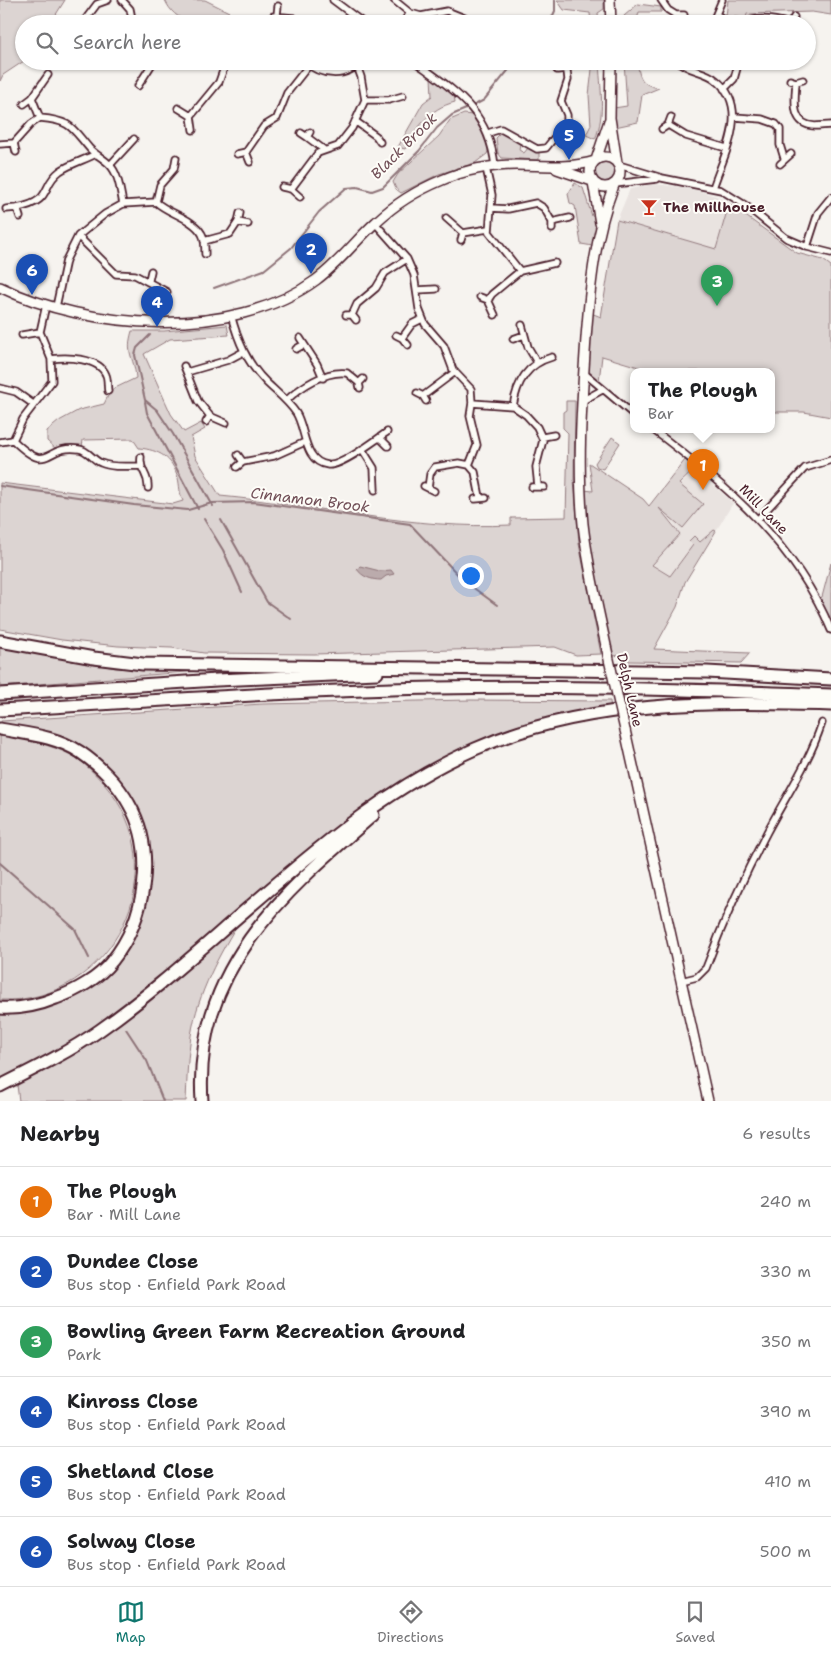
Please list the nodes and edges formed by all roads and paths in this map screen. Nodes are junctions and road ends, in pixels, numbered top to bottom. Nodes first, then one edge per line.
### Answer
1 (108, 0) edge
2 (122, 0) edge
3 (333, 0) edge
4 (394, 0) edge
5 (610, 0) edge
6 (661, 0) edge
7 (722, 0) edge
8 (278, 6) dead end
9 (410, 13) joint
10 (89, 15) edge
11 (131, 15) edge
12 (277, 15) edge
13 (353, 15) edge
14 (417, 15) edge
15 (426, 15) edge
16 (457, 15) edge
17 (611, 15) edge
18 (675, 15) edge
19 (717, 15) edge
20 (148, 70) edge
21 (223, 70) edge
22 (302, 70) edge
23 (320, 70) edge
24 (350, 70) edge
25 (360, 70) edge
26 (426, 70) edge
27 (567, 70) edge
28 (611, 70) edge
29 (691, 70) edge
30 (736, 70) edge
31 (38, 74) dead end
32 (803, 80) dead end
33 (138, 86) dead end
34 (724, 89) junction
35 (403, 96) dead end
36 (32, 98) junction
37 (365, 100) junction
38 (389, 100) junction
39 (24, 104) dead end
40 (178, 108) dead end
41 (390, 108) dead end
42 (191, 116) junction
43 (671, 117) dead end
44 (734, 117) junction
45 (40, 118) junction
46 (610, 118) junction
47 (355, 121) junction
48 (831, 125) edge
49 (193, 130) dead end
50 (301, 133) dead end
51 (488, 134) junction
52 (134, 139) dead end
53 (14, 142) junction
54 (380, 142) dead end
55 (526, 143) junction
56 (0, 144) edge
57 (726, 148) junction
58 (323, 149) junction
59 (523, 149) dead end
60 (16, 152) dead end
61 (246, 152) junction
62 (96, 154) junction
63 (237, 154) dead end
64 (791, 154) dead end
65 (176, 158) dead end
66 (784, 158) junction
67 (596, 160) junction
68 (250, 162) dead end
69 (618, 164) junction
70 (780, 164) dead end
71 (110, 165) junction
72 (490, 167) junction
73 (553, 168) junction
74 (662, 178) junction
75 (593, 182) junction
76 (615, 184) junction
77 (282, 187) dead end
78 (290, 188) junction
79 (712, 188) junction
80 (300, 196) dead end
81 (831, 197) edge
82 (156, 202) junction
83 (123, 204) junction
84 (17, 208) junction
85 (491, 208) junction
86 (6, 209) dead end
87 (240, 213) dead end
88 (20, 217) dead end
89 (446, 218) dead end
90 (570, 218) dead end
91 (238, 222) junction
92 (552, 222) junction
93 (375, 223) junction
94 (248, 224) dead end
95 (600, 228) junction
96 (488, 229) junction
97 (552, 229) dead end
98 (463, 233) junction
99 (78, 236) junction
100 (461, 240) dead end
101 (204, 241) junction
102 (807, 247) junction
103 (831, 253) edge
104 (205, 254) dead end
105 (407, 259) junction
106 (555, 263) dead end
107 (151, 271) dead end
108 (520, 271) junction
109 (149, 280) junction
110 (0, 287) edge
111 (436, 289) dead end
112 (417, 290) junction
113 (167, 292) dead end
114 (480, 297) dead end
115 (488, 300) junction
116 (46, 304) junction
117 (56, 307) junction
118 (495, 314) dead end
119 (231, 316) junction
120 (351, 317) dead end
121 (422, 319) junction
122 (522, 325) dead end
123 (40, 332) junction
124 (22, 335) dead end
125 (524, 336) junction
126 (300, 338) dead end
127 (513, 339) dead end
128 (304, 345) junction
129 (408, 345) dead end
130 (296, 349) dead end
131 (243, 352) junction
132 (552, 356) dead end
133 (51, 360) junction
134 (537, 362) junction
135 (113, 372) dead end
136 (455, 372) junction
137 (584, 373) junction
138 (106, 374) junction
139 (322, 378) junction
140 (361, 383) dead end
141 (0, 388) edge
142 (602, 390) junction
143 (108, 391) dead end
144 (422, 397) dead end
145 (286, 401) junction
146 (582, 401) junction
147 (472, 403) junction
148 (33, 404) junction
149 (513, 406) junction
150 (630, 412) edge
151 (210, 416) junction
152 (206, 422) dead end
153 (226, 423) dead end
154 (387, 432) dead end
155 (657, 433) edge
156 (554, 435) dead end
157 (542, 437) junction
158 (380, 438) junction
159 (13, 440) junction
160 (0, 442) edge
161 (305, 442) junction
162 (388, 446) dead end
163 (362, 449) junction
164 (238, 455) dead end
165 (140, 457) dead end
166 (831, 460) edge
167 (243, 462) junction
168 (469, 465) junction
169 (140, 466) junction
170 (237, 467) dead end
171 (366, 483) dead end
172 (538, 487) dead end
173 (148, 488) dead end
174 (429, 488) dead end
175 (480, 498) dead end
176 (758, 519) junction
177 (831, 630) edge
178 (0, 641) edge
179 (511, 670) junction
180 (831, 679) edge
181 (0, 694) edge
182 (831, 695) edge
183 (831, 705) edge
184 (0, 710) edge
185 (822, 724) dead end
186 (0, 729) edge
187 (410, 783) junction
188 (681, 981) junction
189 (0, 1008) edge
190 (0, 1086) edge
191 (202, 1101) edge
192 (708, 1101) edge

1 - 10 street
2 - 11 street
3 - 13 street
4 - 9 street
5 - 17 street
6 - 18 street
7 - 19 street
8 - 12 street
9 - 14 street
15 - 16 street
20 - 33 street
21 - 42 street
22 - 61 street
23 - 24 street
25 - 37 street
26 - 51 street
27 - 55 street
28 - 46 street
29 - 34 street
30 - 34 street
31 - 36 street
32 - 48 street
34 - 44 street
35 - 38 street
36 - 39 street
36 - 45 street
37 - 38 street
37 - 47 street
38 - 41 street
40 - 42 street
42 - 49 street
43 - 57 street
44 - 57 street
44 - 66 street
45 - 53 street
45 - 62 street
46 - 67 street
46 - 69 street
47 - 54 street
47 - 58 street
50 - 58 street
51 - 55 street
51 - 72 street
52 - 71 street
53 - 56 street
53 - 60 street
55 - 59 street
57 - 79 street
58 - 78 street
61 - 63 street
61 - 68 street
62 - 71 street
62 - 84 street
64 - 66 street
65 - 82 street
66 - 70 street
67 - 69 street
67 - 73 street
67 - 75 street
69 - 74 street
69 - 76 street
71 - 83 street
72 - 73 street
72 - 85 street
72 - 93 street
73 - 75 street
74 - 76 street
74 - 79 street
75 - 76 street
75 - 95 street
76 - 95 street
77 - 78 street
78 - 80 street
79 - 102 street
81 - 102 street
82 - 83 street
82 - 101 street
83 - 99 street
84 - 86 street
84 - 88 street
85 - 92 street
85 - 96 street
87 - 91 street
89 - 98 street
90 - 92 street
91 - 94 street
91 - 101 street
92 - 97 street
93 - 105 street
93 - 119 street
95 - 137 street
96 - 98 street
96 - 108 street
98 - 100 street
99 - 109 street
99 - 117 street
101 - 104 street
102 - 103 street
105 - 112 street
105 - 120 street
106 - 108 street
107 - 109 street
108 - 115 street
109 - 113 street
110 - 116 street
111 - 112 street
112 - 121 street
114 - 115 street
115 - 118 street
116 - 117 street
116 - 123 street
117 - 119 street
119 - 131 street
121 - 129 street
121 - 136 street
122 - 125 street
123 - 124 street
123 - 133 street
125 - 127 street
125 - 134 street
126 - 128 street
128 - 130 street
128 - 139 street
131 - 145 street
131 - 151 street
132 - 134 street
133 - 138 street
133 - 148 street
134 - 149 street
135 - 138 street
136 - 144 street
136 - 147 street
137 - 142 street
137 - 146 street
138 - 143 street
139 - 140 street
139 - 145 street
141 - 148 street
142 - 146 street
142 - 150 street
145 - 161 street
146 - 188 street, Delph Lane, bridge
147 - 149 street
147 - 168 street
148 - 159 street
149 - 157 street
151 - 152 street
151 - 153 street
154 - 158 street
155 - 176 street, Mill Lane
156 - 157 street
157 - 172 street
158 - 162 street
158 - 163 street
159 - 160 street
159 - 169 street
161 - 163 street
161 - 167 street
163 - 171 street
164 - 167 street
165 - 169 street
166 - 176 street
167 - 170 street
168 - 174 street
168 - 175 street
169 - 173 street
176 - 177 street, Mill Lane
178 - 179 highway
179 - 180 highway
179 - 181 highway
182 - 184 highway
183 - 187 highway
185 - 188 street
186 - 189 highway
187 - 190 highway
187 - 191 highway
188 - 192 street, Delph Lane

